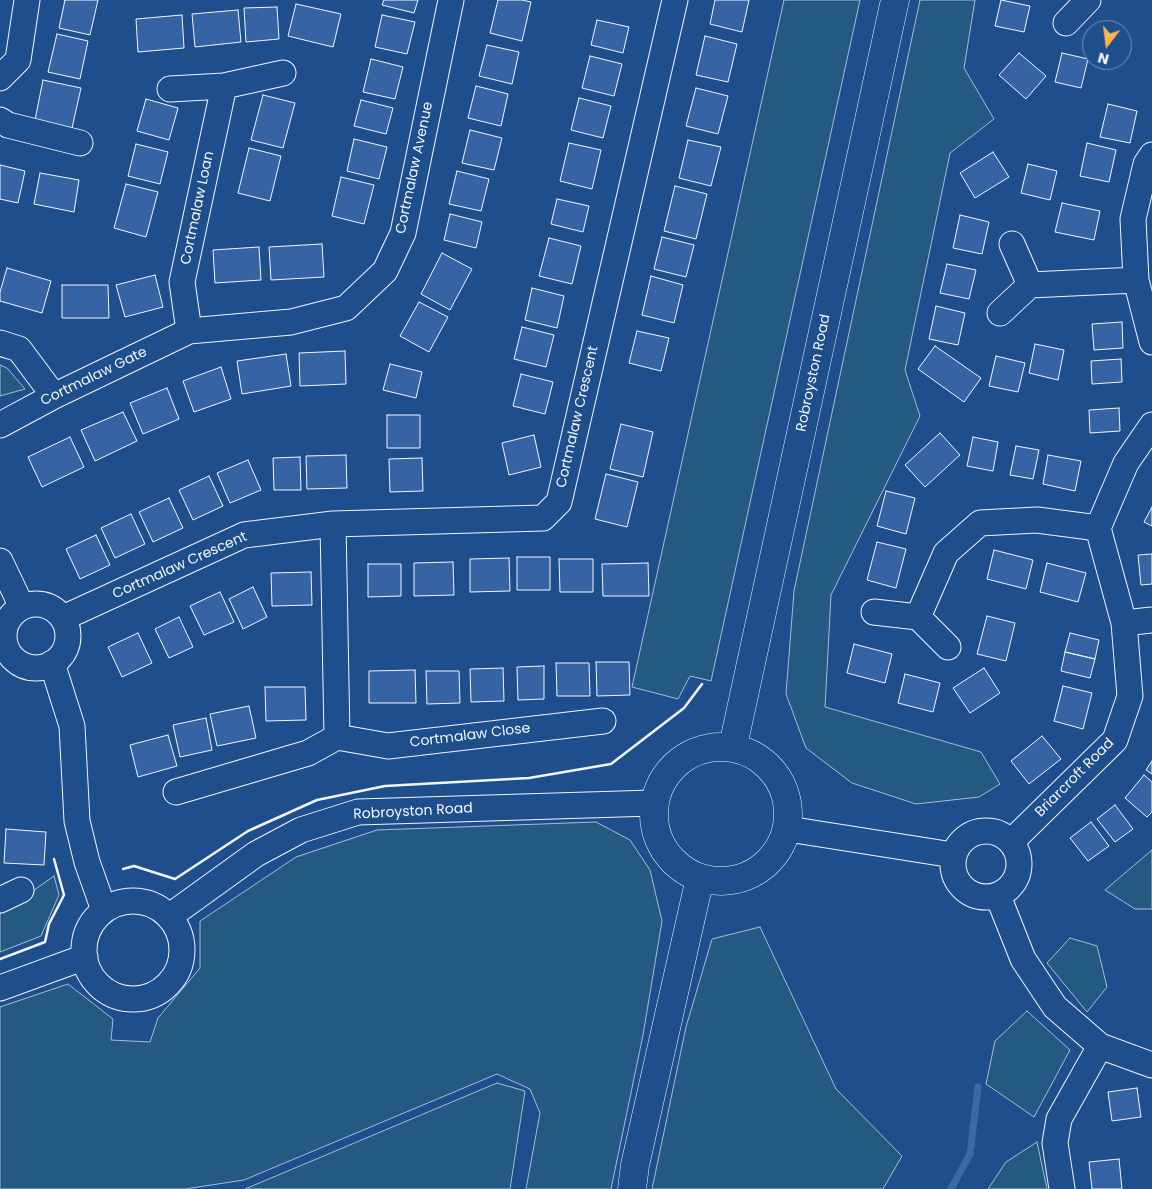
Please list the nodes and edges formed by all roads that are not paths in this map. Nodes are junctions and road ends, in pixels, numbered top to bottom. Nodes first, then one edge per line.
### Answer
1 (27, 0) edge
2 (451, 0) edge
3 (675, 0) edge
4 (895, 0) edge
5 (1088, 0) edge
6 (1066, 22) dead end
7 (283, 74) dead end
8 (0, 78) edge
9 (224, 86) junction
10 (170, 89) dead end
11 (0, 120) edge
12 (80, 144) dead end
13 (1152, 155) edge
14 (1012, 244) dead end
15 (1136, 280) junction
16 (1030, 285) junction
17 (1000, 313) dead end
18 (189, 331) junction
19 (1152, 342) edge
20 (0, 343) edge
21 (54, 396) junction
22 (0, 425) edge
23 (1152, 425) edge
24 (333, 524) junction
25 (1098, 528) junction
26 (0, 561) edge
27 (22, 607) junction
28 (874, 612) dead end
29 (918, 617) junction
30 (63, 618) junction
31 (1152, 620) edge
32 (1124, 623) junction
33 (948, 647) dead end
34 (4, 650) edge
35 (52, 663) junction
36 (603, 721) dead end
37 (337, 737) junction
38 (733, 746) junction
39 (176, 792) dead end
40 (653, 803) junction
41 (788, 829) junction
42 (1011, 842) junction
43 (953, 855) junction
44 (700, 878) junction
45 (998, 896) junction
46 (104, 910) junction
47 (170, 916) junction
48 (85, 957) junction
49 (0, 988) edge
50 (1100, 1046) junction
51 (1152, 1065) edge
52 (632, 1189) edge
53 (1062, 1189) edge

1 - 8 street
2 - 18 street, Cortmalaw Avenue
3 - 24 street, Cortmalaw Crescent
4 - 38 main road, Robroyston Road
5 - 6 street
7 - 9 street
9 - 10 street
9 - 18 street, Cortmalaw Loan
11 - 12 street
13 - 15 street
14 - 16 street
15 - 16 street
15 - 19 street
16 - 17 street
18 - 21 street, Cortmalaw Gate
20 - 21 street
21 - 22 street, Cortmalaw Gate
23 - 25 street
24 - 30 street, Cortmalaw Crescent
24 - 37 street
25 - 29 street
25 - 32 street, Briarcroft Road
26 - 27 street
27 - 30 street
27 - 34 street
28 - 29 street
29 - 33 street
30 - 35 street
31 - 32 street
32 - 42 street, Briarcroft Road
34 - 35 street
35 - 46 street
36 - 37 street, Cortmalaw Close
37 - 39 street
38 - 40 main road
38 - 41 main road
40 - 44 main road
40 - 47 street, Robroyston Road
41 - 43 street
41 - 44 main road
42 - 43 street
42 - 45 street
43 - 45 street
44 - 52 main road
45 - 50 street
46 - 47 street
46 - 48 street
47 - 48 street
48 - 49 street
50 - 51 street
50 - 53 street

